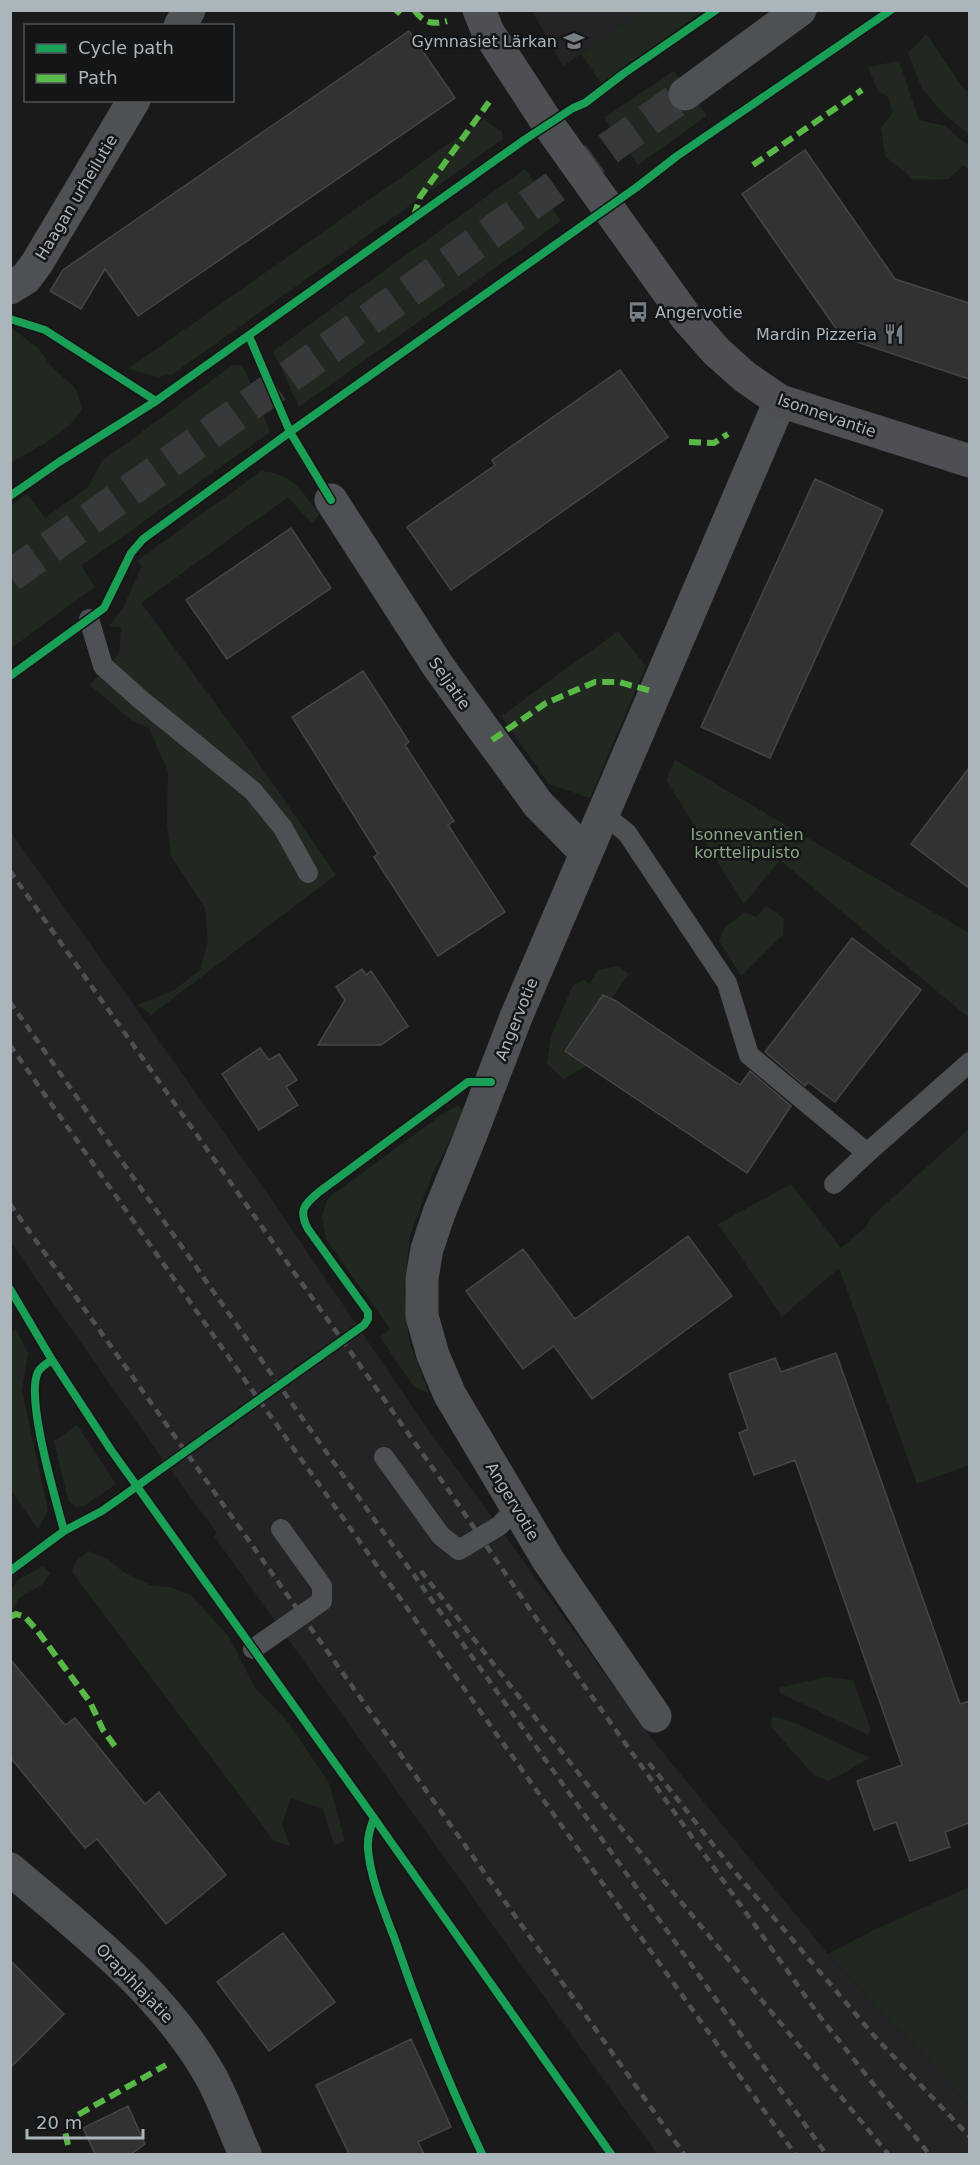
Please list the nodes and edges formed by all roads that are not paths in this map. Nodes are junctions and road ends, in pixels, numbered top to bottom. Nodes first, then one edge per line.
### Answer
1 (189, 10) edge
2 (479, 10) edge
3 (800, 10) edge
4 (181, 24) edge
5 (685, 94) tunnel mouth
6 (133, 102) edge
7 (10, 288) edge
8 (780, 401) junction
9 (969, 461) edge
10 (330, 500) dead end
11 (89, 619) dead end
12 (603, 814) junction
13 (586, 853) junction
14 (308, 873) dead end
15 (969, 1062) edge
16 (867, 1153) junction
17 (834, 1184) dead end
18 (384, 1457) dead end
19 (517, 1508) junction
20 (281, 1529) dead end
21 (253, 1650) dead end
22 (655, 1716) dead end
23 (10, 1869) edge
24 (245, 2154) edge

1 - 4 street
2 - 8 street, Isonnevantie
3 - 5 street
6 - 7 street, Haagan urheilutie
8 - 9 street, Isonnevantie
8 - 12 street, Angervotie
10 - 13 street, Seljatie
11 - 14 lane
12 - 13 street, Angervotie
12 - 16 lane
13 - 19 street, Angervotie
15 - 16 lane
16 - 17 lane
18 - 19 lane
19 - 22 street, Angervotie
20 - 21 lane
23 - 24 street, Orapihlajatie

